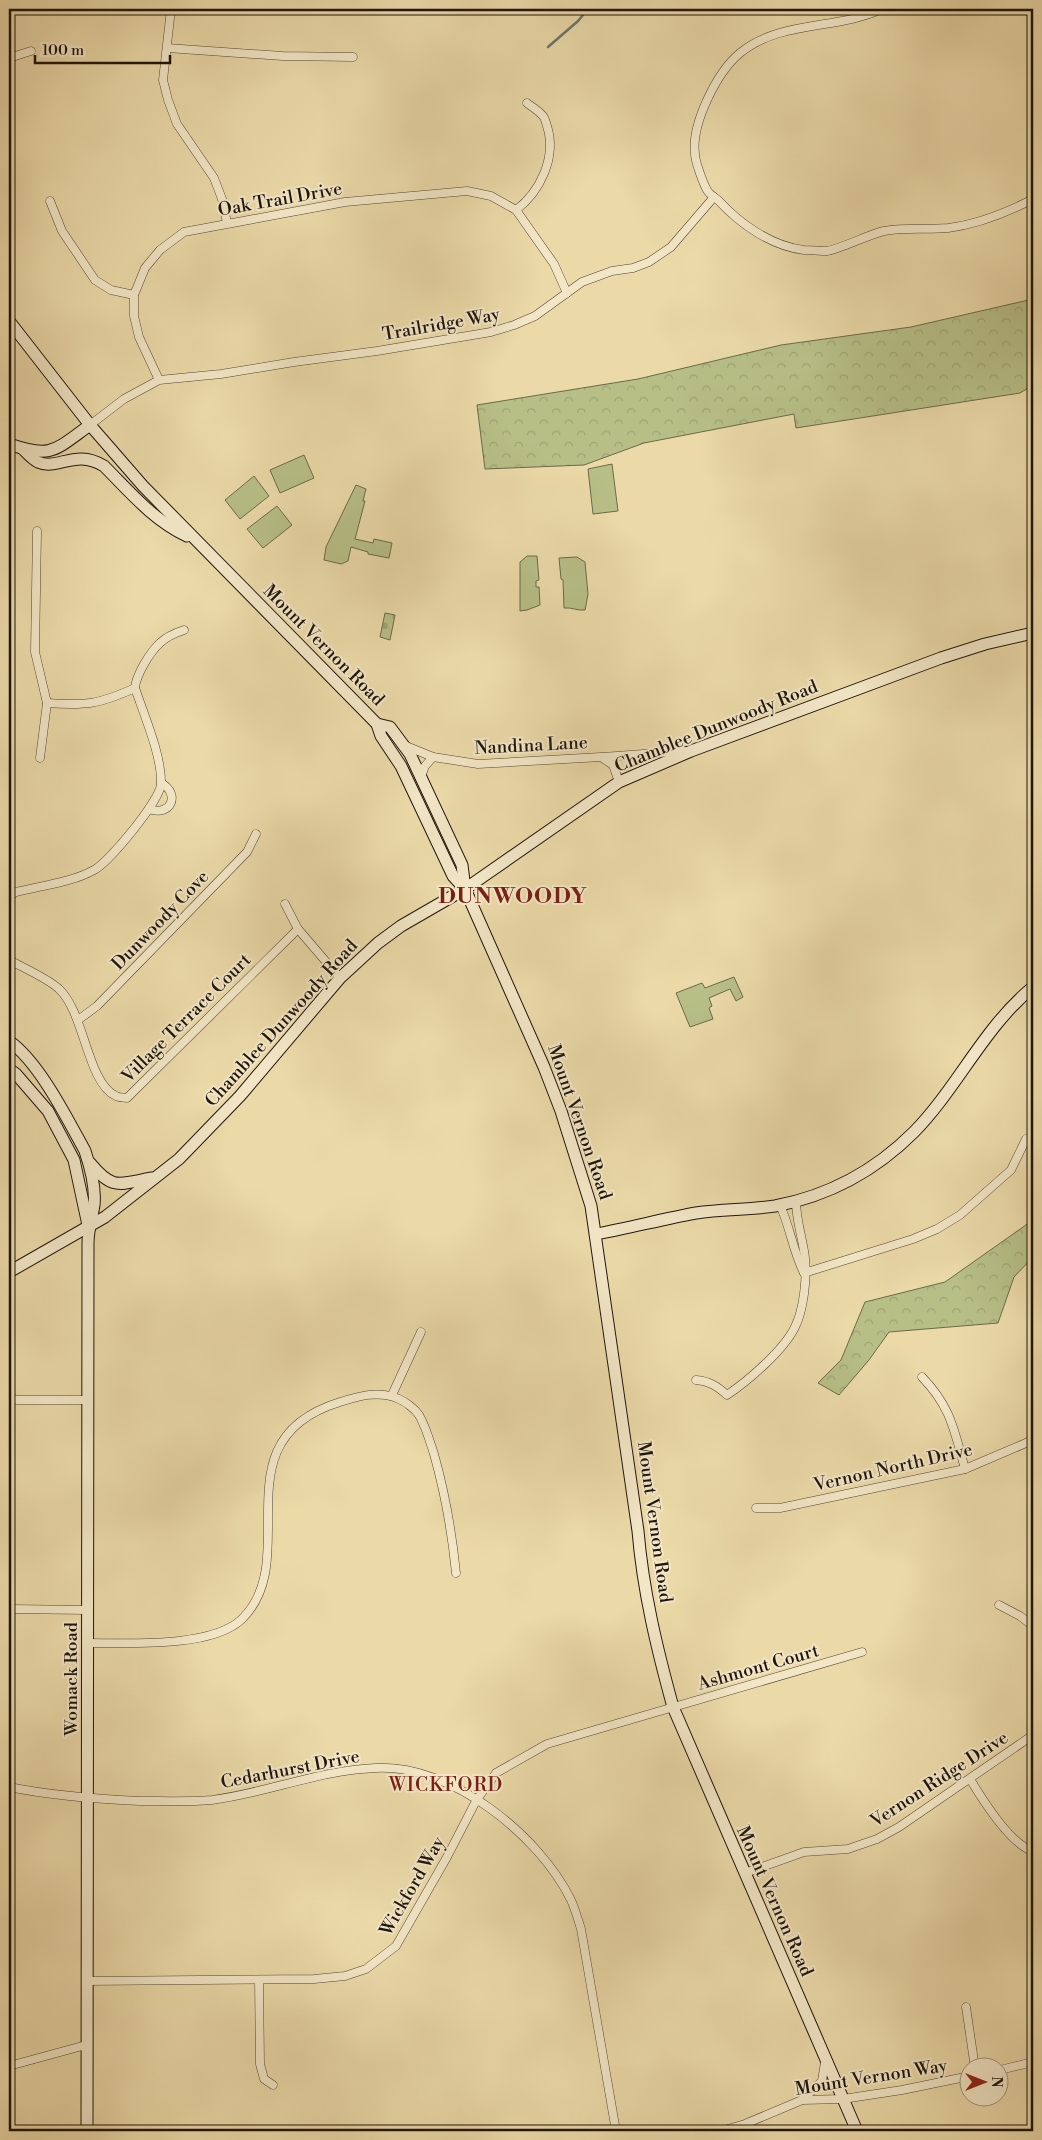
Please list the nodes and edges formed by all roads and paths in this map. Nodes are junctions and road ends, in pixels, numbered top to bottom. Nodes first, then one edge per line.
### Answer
1 (170, 9) edge
2 (882, 9) edge
3 (167, 48) junction
4 (31, 51) dead end
5 (9, 58) edge
6 (354, 58) dead end
7 (527, 103) dead end
8 (714, 197) junction
9 (1033, 199) edge
10 (50, 201) dead end
11 (516, 210) junction
12 (227, 223) junction
13 (567, 293) junction
14 (134, 295) junction
15 (9, 321) edge
16 (159, 380) junction
17 (90, 424) junction
18 (9, 444) edge
19 (23, 449) junction
20 (36, 531) dead end
21 (194, 540) junction
22 (184, 630) dead end
23 (1033, 633) edge
24 (135, 688) junction
25 (47, 702) junction
26 (377, 724) junction
27 (406, 746) junction
28 (691, 751) junction
29 (433, 757) junction
30 (601, 757) junction
31 (40, 758) dead end
32 (422, 777) junction
33 (620, 782) junction
34 (161, 783) junction
35 (149, 809) junction
36 (256, 834) dead end
37 (465, 889) junction
38 (9, 896) edge
39 (284, 904) dead end
40 (298, 929) junction
41 (9, 960) edge
42 (340, 978) junction
43 (1033, 986) edge
44 (78, 1020) junction
45 (9, 1041) edge
46 (9, 1069) edge
47 (1026, 1139) dead end
48 (89, 1162) junction
49 (155, 1177) junction
50 (796, 1201) junction
51 (780, 1205) junction
52 (88, 1226) junction
53 (596, 1234) junction
54 (9, 1272) edge
55 (804, 1273) junction
56 (421, 1332) dead end
57 (922, 1377) dead end
58 (696, 1380) dead end
59 (392, 1396) junction
60 (9, 1398) edge
61 (87, 1400) junction
62 (1033, 1440) edge
63 (965, 1469) junction
64 (756, 1508) dead end
65 (456, 1573) dead end
66 (998, 1605) dead end
67 (9, 1609) edge
68 (88, 1610) junction
69 (1033, 1626) edge
70 (88, 1642) junction
71 (862, 1652) dead end
72 (668, 1709) junction
73 (1033, 1734) edge
74 (970, 1779) junction
75 (9, 1787) edge
76 (88, 1799) junction
77 (476, 1801) junction
78 (1033, 1851) edge
79 (745, 1873) junction
80 (259, 1980) junction
81 (86, 1981) junction
82 (966, 2007) dead end
83 (86, 2045) junction
84 (973, 2058) edge
85 (825, 2060) junction
86 (1033, 2062) edge
87 (9, 2066) edge
88 (1010, 2068) edge
89 (960, 2078) edge
90 (273, 2085) dead end
91 (843, 2099) junction
92 (802, 2100) junction
93 (87, 2131) edge
94 (560, 2131) edge
95 (587, 2131) edge
96 (616, 2131) edge
97 (721, 2131) edge
98 (857, 2131) edge

1 - 3 street
2 - 8 street
3 - 6 street
3 - 12 street
4 - 5 street
7 - 11 street
8 - 9 street
8 - 13 street, Trailridge Way
10 - 14 street
11 - 12 street, Oak Trail Drive
11 - 13 street, Oak Trail Drive
12 - 14 street, Oak Trail Drive
13 - 16 street, Trailridge Way
14 - 16 street, Oak Trail Drive
15 - 17 street, Mount Vernon Road
16 - 17 street
17 - 19 street
17 - 21 street, Mount Vernon Road
18 - 19 street
19 - 21 street
20 - 25 street
21 - 26 street, Mount Vernon Road
22 - 24 street
23 - 28 street, Chamblee Dunwoody Road
24 - 25 street
24 - 34 street
25 - 31 street
26 - 27 street
26 - 37 street, Mount Vernon Road
27 - 29 street, Nandina Lane
27 - 32 street
28 - 30 street, Nandina Lane
28 - 33 street, Chamblee Dunwoody Road
29 - 30 street, Nandina Lane
29 - 32 street
30 - 33 street, Nandina Lane
32 - 37 street
33 - 37 street, Chamblee Dunwoody Road
34 - 35 street
34 - 35 street
35 - 38 street
36 - 44 street, Dunwoody Cove
37 - 42 street, Chamblee Dunwoody Road
37 - 53 street, Mount Vernon Road
39 - 40 street
40 - 42 street
40 - 44 street, Village Terrace Court
41 - 44 street, Village Terrace Court
42 - 49 street, Chamblee Dunwoody Road
43 - 50 street
45 - 48 street
46 - 52 street
47 - 55 street
48 - 49 street
48 - 52 street
49 - 52 street, Chamblee Dunwoody Road
50 - 51 street
50 - 55 street
51 - 53 street
51 - 55 street
52 - 54 street, Chamblee Dunwoody Road
52 - 61 street, Womack Road
53 - 72 street, Mount Vernon Road
55 - 58 street
56 - 59 street
57 - 63 street
59 - 65 street
59 - 70 street
60 - 61 street
61 - 68 street, Womack Road
62 - 63 street, Vernon North Drive
63 - 64 street, Vernon North Drive
66 - 69 street
67 - 68 street
68 - 70 street, Womack Road
70 - 76 street, Womack Road
71 - 72 street, Ashmont Court
72 - 77 street, Wickford Way
72 - 79 street, Mount Vernon Road
73 - 74 street, Vernon Ridge Drive
74 - 78 street
74 - 79 street, Vernon Ridge Drive
75 - 76 street, Cedarhurst Drive
76 - 77 street, Cedarhurst Drive
76 - 81 street, Womack Road
77 - 80 street, Wickford Way
77 - 96 street, Cedarhurst Drive
79 - 85 street, Mount Vernon Road
80 - 81 street, Wickford Way
80 - 90 street
81 - 83 street, Womack Road
82 - 84 street
83 - 87 street
83 - 93 street, Womack Road
85 - 91 street, Mount Vernon Road
85 - 92 street
86 - 88 street
89 - 91 street, Mount Vernon Way
91 - 92 street, Mount Vernon Way
91 - 98 street, Mount Vernon Road
92 - 97 street, Mount Vernon Way
94 - 95 street

